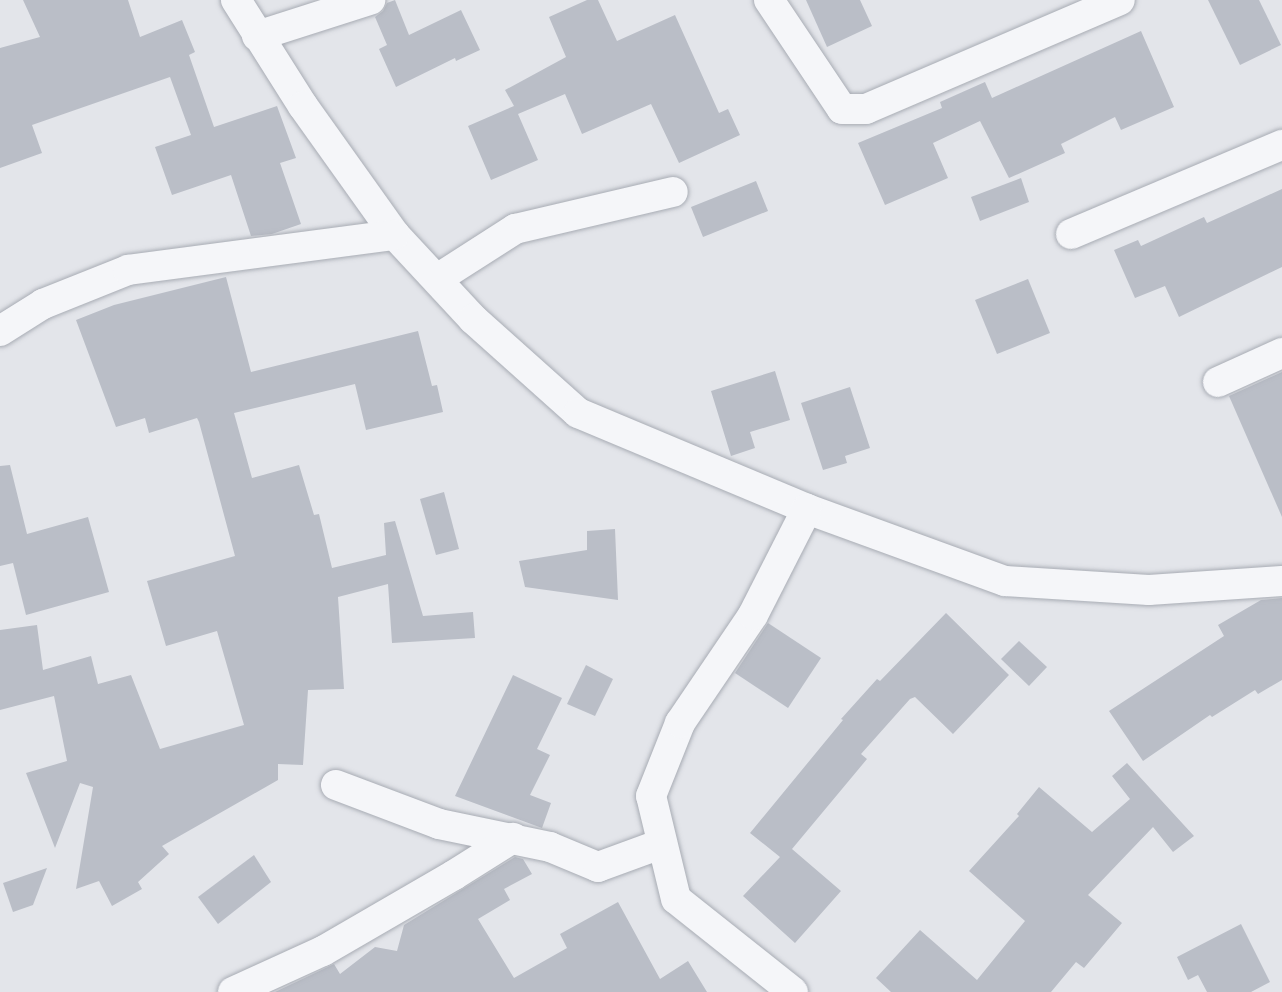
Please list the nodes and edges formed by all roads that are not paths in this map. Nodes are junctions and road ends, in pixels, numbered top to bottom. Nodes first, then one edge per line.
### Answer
1 (236, 0) edge
2 (370, 0) edge
3 (769, 0) edge
4 (1120, 0) edge
5 (257, 36) junction
6 (1282, 145) edge
7 (673, 192) dead end
8 (1071, 234) dead end
9 (395, 235) junction
10 (437, 279) junction
11 (0, 331) edge
12 (1282, 353) edge
13 (1218, 382) dead end
14 (807, 509) junction
15 (1282, 581) edge
16 (336, 785) dead end
17 (513, 838) junction
18 (661, 844) junction
19 (233, 992) edge
20 (793, 992) edge

1 - 5 street
2 - 5 street
3 - 4 street
5 - 9 street
6 - 8 street
7 - 10 street
9 - 10 street
9 - 11 street
10 - 14 street
12 - 13 street
14 - 15 street
14 - 18 street
16 - 17 street
17 - 18 street
17 - 19 street
18 - 20 street

